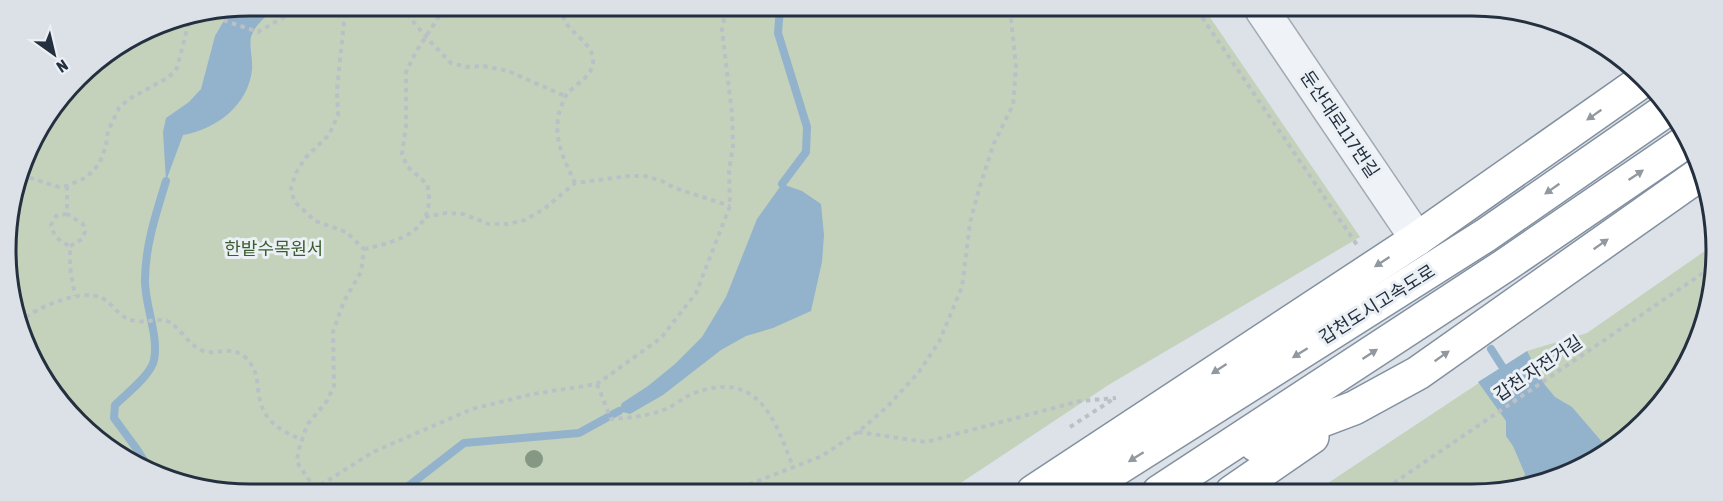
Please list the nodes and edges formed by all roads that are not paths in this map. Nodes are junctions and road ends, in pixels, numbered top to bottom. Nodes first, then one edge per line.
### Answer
1 (1266, 16) edge
2 (1637, 84) edge
3 (1662, 113) edge
4 (1681, 145) edge
5 (1695, 178) edge
6 (1417, 238) junction
7 (1354, 408) junction
8 (1198, 467) junction
9 (1045, 484) edge
10 (1093, 484) edge
11 (1172, 484) edge
12 (1244, 484) edge

1 - 6 street, 둔산대로117번길
2 -> 6 highway
3 -> 10 highway, 갑천도시고속도로
8 -> 4 highway, 갑천도시고속도로
7 -> 5 highway
6 -> 9 highway
7 - 8 highway
7 - 12 highway
8 - 11 highway, 갑천도시고속도로

